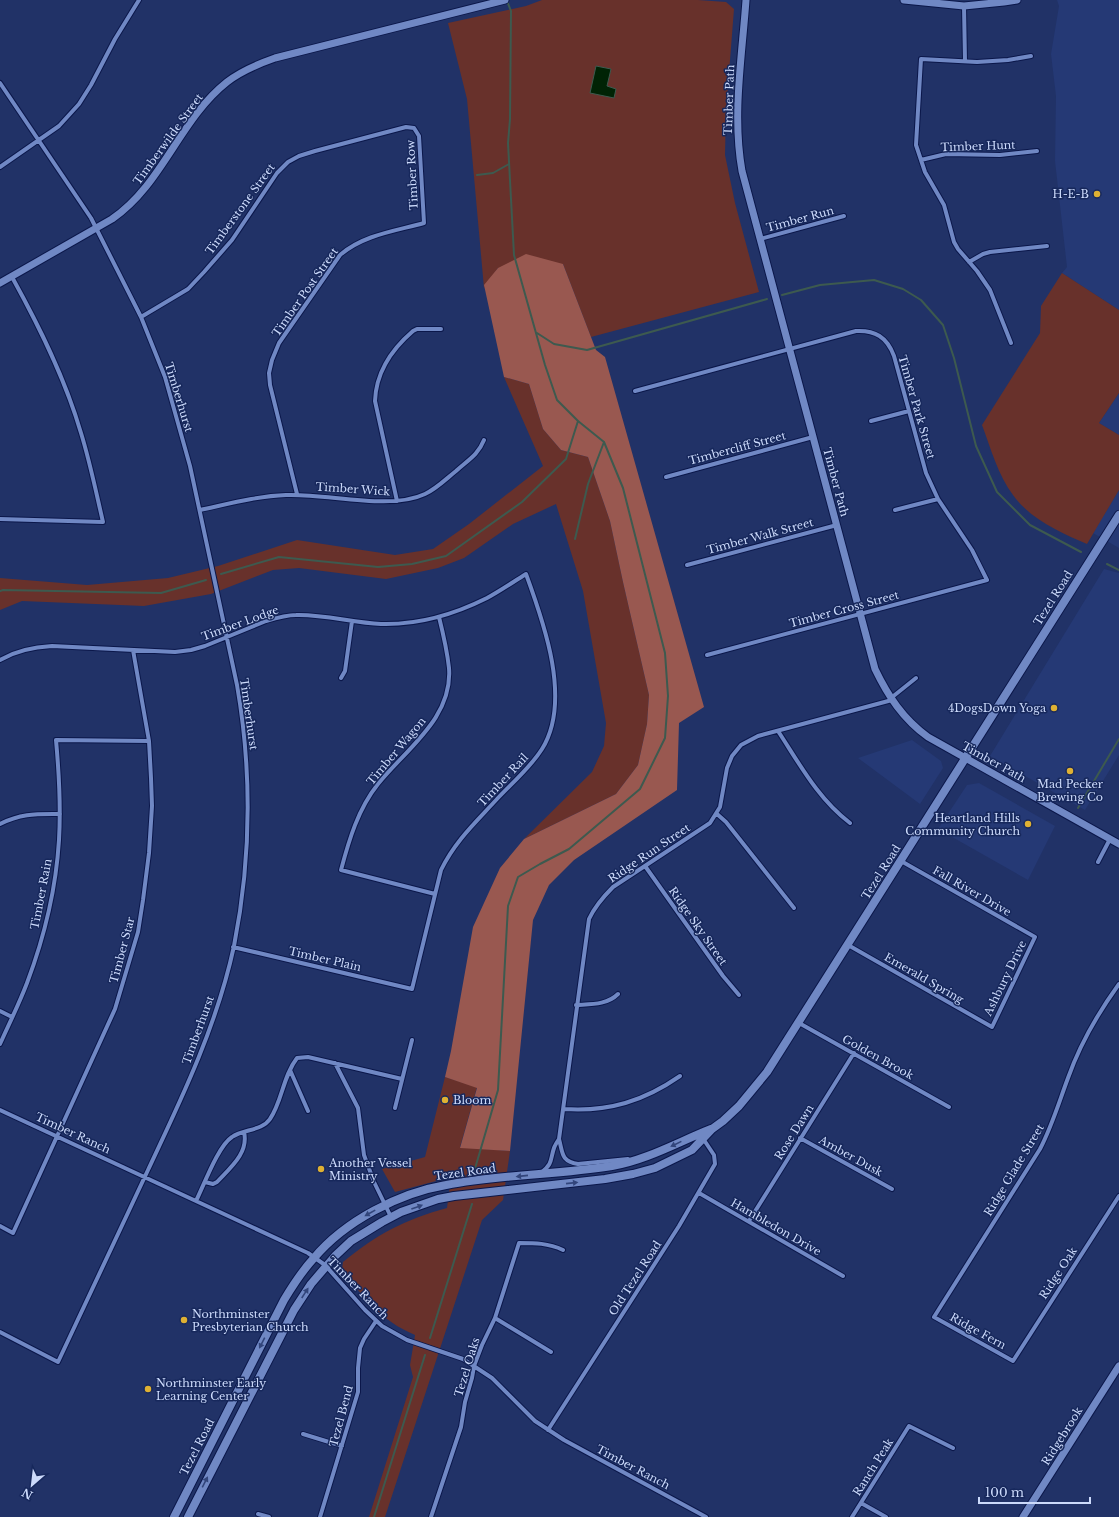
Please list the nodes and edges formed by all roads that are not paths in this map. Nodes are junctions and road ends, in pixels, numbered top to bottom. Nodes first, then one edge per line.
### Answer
1 (139, 0) edge
2 (505, 0) edge
3 (746, 0) edge
4 (904, 0) edge
5 (1017, 0) edge
6 (964, 6) junction
7 (1031, 56) dead end
8 (965, 61) junction
9 (0, 83) edge
10 (414, 128) joint
11 (39, 141) junction
12 (1037, 151) dead end
13 (921, 160) junction
14 (0, 167) edge
15 (844, 216) dead end
16 (424, 224) joint
17 (96, 228) junction
18 (760, 239) junction
19 (1047, 246) dead end
20 (969, 262) junction
21 (12, 277) junction
22 (0, 283) edge
23 (141, 317) junction
24 (441, 329) dead end
25 (1012, 343) dead end
26 (789, 349) junction
27 (635, 391) dead end
28 (909, 411) junction
29 (871, 421) dead end
30 (813, 437) junction
31 (484, 440) dead end
32 (666, 477) dead end
33 (297, 494) junction
34 (938, 499) junction
35 (397, 501) junction
36 (200, 510) junction
37 (895, 510) dead end
38 (1119, 515) edge
39 (0, 519) edge
40 (836, 525) junction
41 (688, 565) dead end
42 (526, 574) joint
43 (987, 580) joint
44 (860, 614) junction
45 (438, 617) junction
46 (352, 621) junction
47 (227, 637) junction
48 (133, 650) junction
49 (707, 655) dead end
50 (0, 660) edge
51 (341, 678) dead end
52 (916, 678) dead end
53 (891, 699) junction
54 (778, 731) junction
55 (148, 741) junction
56 (965, 759) junction
57 (60, 814) junction
58 (717, 814) junction
59 (850, 823) dead end
60 (0, 824) edge
61 (1110, 839) junction
62 (1119, 844) edge
63 (901, 861) junction
64 (1098, 862) dead end
65 (645, 866) junction
66 (435, 894) junction
67 (794, 908) dead end
68 (1035, 937) joint
69 (848, 945) junction
70 (233, 947) junction
71 (1119, 984) edge
72 (412, 989) joint
73 (618, 994) dead end
74 (739, 995) dead end
75 (576, 1005) junction
76 (0, 1010) edge
77 (12, 1016) junction
78 (799, 1022) junction
79 (992, 1027) joint
80 (412, 1040) dead end
81 (0, 1044) edge
82 (854, 1053) junction
83 (336, 1063) junction
84 (290, 1070) junction
85 (680, 1076) dead end
86 (402, 1080) junction
87 (949, 1107) dead end
88 (395, 1108) dead end
89 (0, 1110) edge
90 (564, 1110) junction
91 (308, 1111) dead end
92 (244, 1132) junction
93 (57, 1136) junction
94 (702, 1136) junction
95 (800, 1138) junction
96 (559, 1139) junction
97 (641, 1158) junction
98 (540, 1174) junction
99 (144, 1177) junction
100 (206, 1182) junction
101 (892, 1189) dead end
102 (699, 1193) junction
103 (1119, 1196) edge
104 (196, 1201) junction
105 (384, 1206) junction
106 (391, 1217) junction
107 (749, 1221) junction
108 (0, 1226) edge
109 (563, 1250) dead end
110 (314, 1257) junction
111 (325, 1265) junction
112 (843, 1276) dead end
113 (934, 1317) joint
114 (495, 1318) junction
115 (376, 1321) junction
116 (0, 1332) edge
117 (551, 1352) dead end
118 (1013, 1361) joint
119 (474, 1366) junction
120 (1119, 1366) edge
121 (548, 1430) junction
122 (303, 1434) dead end
123 (342, 1446) junction
124 (953, 1448) dead end
125 (861, 1503) junction
126 (258, 1514) dead end
127 (174, 1517) edge
128 (188, 1517) edge
129 (269, 1517) edge
130 (320, 1517) edge
131 (431, 1517) edge
132 (706, 1517) edge
133 (852, 1517) edge
134 (886, 1517) edge
135 (1023, 1517) edge

1 - 11 street
2 - 17 street, Timberwilde Street
3 - 18 street, Timber Path
4 - 6 street
5 - 6 street
6 - 8 street
7 - 8 street
8 - 13 street
9 - 11 street, Timberhurst
10 - 16 street, Timber Row
10 - 23 street, Timberstone Street
11 - 14 street
11 - 17 street, Timberhurst
12 - 13 street, Timber Hunt
13 - 20 street
15 - 18 street, Timber Run
16 - 33 street, Timber Post Street
17 - 21 street, Timberwilde Street
17 - 23 street, Timberhurst
18 - 26 street, Timber Path
19 - 20 street
20 - 25 street
21 - 22 street, Timberwilde Street
21 - 39 street
23 - 36 street, Timberhurst
24 - 35 street
26 - 27 street, Timber Park Street
26 - 28 street, Timber Park Street
26 - 30 street, Timber Path
28 - 29 street
28 - 34 street, Timber Park Street
30 - 32 street, Timbercliff Street
30 - 40 street, Timber Path
31 - 35 street, Timber Wick
33 - 35 street, Timber Wick
33 - 36 street, Timber Wick
34 - 37 street
34 - 43 street, Timber Park Street
36 - 47 street, Timberhurst
38 - 56 main road, Tezel Road
40 - 41 street, Timber Walk Street
40 - 44 street, Timber Path
42 - 45 street, Timber Lodge
42 - 66 street, Timber Rail
43 - 44 street, Timber Cross Street
44 - 49 street, Timber Cross Street
44 - 53 street, Timber Path
45 - 46 street, Timber Lodge
45 - 66 street, Timber Wagon
46 - 47 street, Timber Lodge
46 - 51 street
47 - 48 street, Timber Lodge
47 - 70 street, Timberhurst
48 - 50 street, Timber Lodge
48 - 55 street, Timber Star
52 - 53 street
53 - 54 street, Ridge Run Street
53 - 56 street, Timber Path
54 - 58 street, Ridge Run Street
54 - 59 street
55 - 57 street, Timber Rain
55 - 93 street, Timber Star
56 - 61 street, Timber Path
56 - 63 main road, Tezel Road
57 - 60 street
57 - 77 street, Timber Rain
58 - 65 street, Ridge Run Street
58 - 67 street
61 - 62 street, Timber Path
61 - 64 street
63 - 68 street, Fall River Drive
63 - 69 main road, Tezel Road
65 - 74 street, Ridge Sky Street
65 - 75 street, Ridge Run Street
66 - 72 street, Timber Rail
68 - 79 street, Ashbury Drive
69 - 78 main road, Tezel Road
69 - 79 street, Emerald Spring
70 - 72 street, Timber Plain
70 - 99 street, Timberhurst
71 - 113 street, Ridge Glade Street
73 - 75 street
75 - 90 street, Ridge Run Street
76 - 77 street
77 - 81 street, Timber Rain
78 - 82 street, Golden Brook
78 - 94 main road, Tezel Road
80 - 86 street
82 - 87 street, Golden Brook
82 - 95 street, Rose Dawn
83 - 84 street
83 - 86 street
83 - 105 street
84 - 91 street
84 - 92 street
85 - 90 street
86 - 88 street
89 - 93 street, Timber Ranch
90 - 96 street, Ridge Run Street
92 - 100 street
92 - 100 street
93 - 99 street, Timber Ranch
93 - 108 street, Timber Star
94 -> 97 main road, Tezel Road
94 - 102 street, Old Tezel Road
106 -> 94 main road, Tezel Road
95 - 101 street, Amber Dusk
95 - 107 street, Rose Dawn
96 - 97 street, Ridge Run Street
96 - 98 street, Ridge Run Street
97 - 98 main road, Tezel Road
98 -> 105 main road, Tezel Road
99 - 104 street, Timber Ranch
99 - 116 street, Timberhurst
100 - 104 street
102 - 107 street, Hambledon Drive
102 - 121 street, Old Tezel Road
103 - 118 street, Ridge Oak
104 - 110 street, Timber Ranch
105 - 106 street
105 -> 110 main road, Tezel Road
106 - 111 main road, Tezel Road
107 - 112 street, Hambledon Drive
109 - 114 street, Tezel Oaks
110 - 111 street, Timber Ranch
110 -> 127 main road, Tezel Road
111 - 115 street, Timber Ranch
128 -> 111 main road, Tezel Road
113 - 118 street, Ridge Fern
114 - 117 street
114 - 119 street, Tezel Oaks
115 - 119 street, Timber Ranch
115 - 123 street, Tezel Bend
119 - 121 street, Timber Ranch
119 - 131 street, Tezel Oaks
120 - 135 street, Ridgebrook
121 - 132 street, Timber Ranch
122 - 123 street
123 - 130 street, Tezel Bend
124 - 125 street, Ranch Peak
125 - 133 street, Ranch Peak
125 - 134 street
126 - 129 street

